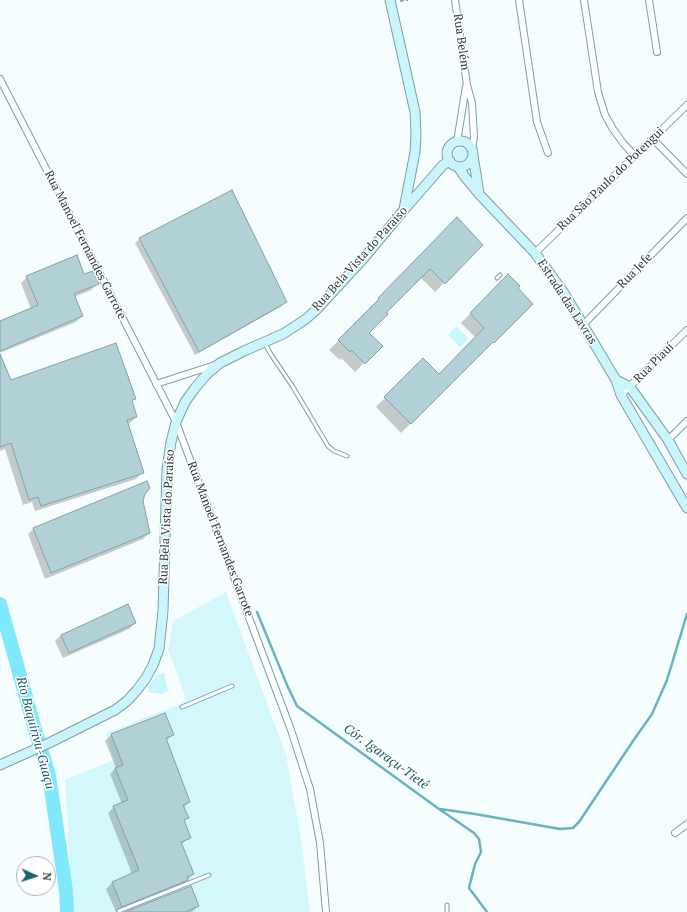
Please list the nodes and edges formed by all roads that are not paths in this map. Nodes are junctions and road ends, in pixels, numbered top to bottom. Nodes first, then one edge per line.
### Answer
1 (390, 0) edge
2 (455, 0) edge
3 (519, 0) edge
4 (584, 0) edge
5 (649, 0) edge
6 (657, 52) dead end
7 (0, 79) edge
8 (467, 85) junction
9 (687, 105) edge
10 (653, 139) junction
11 (457, 142) junction
12 (448, 151) junction
13 (472, 152) junction
14 (548, 153) dead end
15 (635, 156) junction
16 (450, 161) junction
17 (458, 167) junction
18 (687, 174) edge
19 (408, 191) junction
20 (479, 194) junction
21 (403, 211) junction
22 (687, 218) edge
23 (535, 253) junction
24 (583, 325) junction
25 (687, 330) edge
26 (264, 342) junction
27 (220, 363) junction
28 (616, 380) junction
29 (156, 384) junction
30 (630, 388) junction
31 (621, 395) junction
32 (687, 421) edge
33 (176, 422) junction
34 (668, 440) junction
35 (347, 456) dead end
36 (687, 474) edge
37 (687, 508) edge
38 (232, 686) dead end
39 (182, 707) dead end
40 (0, 765) edge
41 (687, 824) edge
42 (675, 833) dead end
43 (209, 875) dead end
44 (446, 905) dead end
45 (119, 911) edge
46 (326, 912) edge
47 (447, 912) edge

1 - 19 main road
2 - 8 street, Rua Belém
3 - 14 street
4 - 15 street
5 - 6 street
7 - 29 street, Rua Manoel Fernandes Garrote
8 - 11 street, Rua Belém
8 - 13 street, Rua Belém
9 - 10 street, Rua São Paulo do Potengui
10 - 15 street, Rua São Paulo do Potengui
10 - 18 street
11 - 12 main road
11 - 13 main road
12 - 16 main road
12 - 19 main road, Rua Bela Vista do Paraíso
13 - 17 main road
13 - 20 main road
15 - 23 street, Rua São Paulo do Potengui
16 - 17 main road
16 - 21 main road, Rua Bela Vista do Paraíso
17 - 20 main road, Estrada das Lavras
19 - 21 main road
20 - 23 main road, Estrada das Lavras
21 - 26 main road, Rua Bela Vista do Paraíso
22 - 24 street, Rua Jefe
23 - 24 main road, Estrada das Lavras
24 - 28 main road, Estrada das Lavras
25 - 30 street, Rua Piauí
26 - 27 main road, Rua Bela Vista do Paraíso
26 - 35 lane
27 - 29 street
27 - 33 main road, Rua Bela Vista do Paraíso
28 - 30 main road, Estrada das Lavras
28 - 31 main road, Estrada das Lavras
29 - 33 street, Rua Manoel Fernandes Garrote
30 - 31 street, Rua Piauí
30 - 34 main road
31 - 37 main road, Estrada das Lavras
32 - 34 street
33 - 40 main road, Rua Bela Vista do Paraíso
33 - 46 street, Rua Manoel Fernandes Garrote
34 - 36 main road
38 - 39 lane
41 - 42 street
43 - 45 lane
44 - 47 lane

